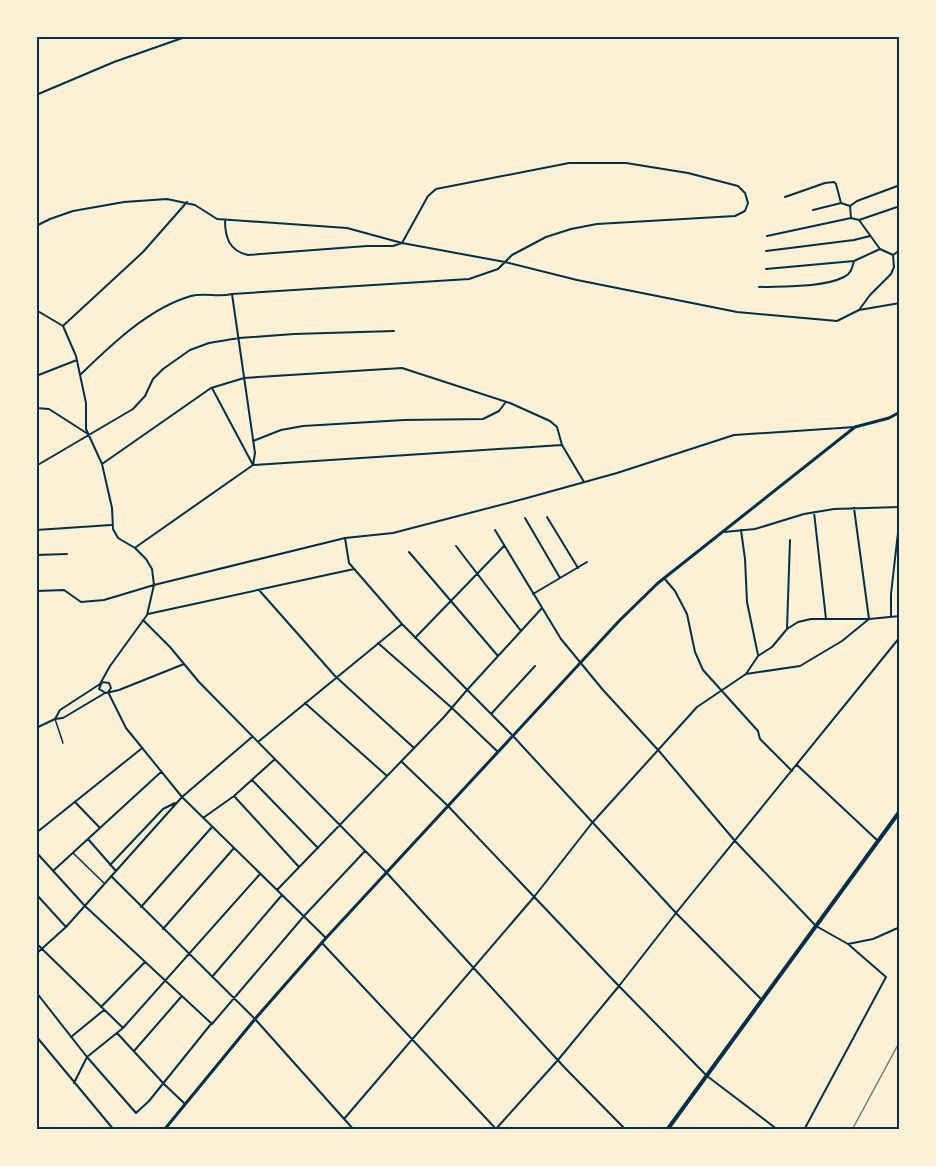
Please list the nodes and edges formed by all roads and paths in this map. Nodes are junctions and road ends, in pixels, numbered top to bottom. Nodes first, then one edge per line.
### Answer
1 (188, 36) edge
2 (36, 95) edge
3 (900, 184) edge
4 (785, 197) dead end
5 (187, 202) junction
6 (841, 203) junction
7 (850, 206) junction
8 (900, 206) edge
9 (813, 210) dead end
10 (851, 218) junction
11 (225, 220) junction
12 (859, 220) junction
13 (36, 226) edge
14 (767, 236) dead end
15 (870, 236) junction
16 (402, 243) junction
17 (880, 249) junction
18 (900, 250) edge
19 (766, 251) dead end
20 (893, 255) junction
21 (854, 261) junction
22 (505, 262) junction
23 (766, 269) dead end
24 (759, 287) dead end
25 (232, 294) junction
26 (900, 303) edge
27 (36, 310) edge
28 (859, 310) junction
29 (63, 326) junction
30 (394, 331) dead end
31 (239, 338) junction
32 (77, 360) junction
33 (81, 374) junction
34 (36, 376) edge
35 (244, 378) junction
36 (211, 388) junction
37 (506, 401) junction
38 (36, 408) edge
39 (900, 412) edge
40 (855, 427) junction
41 (88, 434) junction
42 (253, 441) junction
43 (562, 445) junction
44 (102, 464) junction
45 (253, 465) junction
46 (36, 466) edge
47 (584, 482) junction
48 (900, 507) edge
49 (854, 508) junction
50 (814, 512) junction
51 (900, 515) edge
52 (547, 517) dead end
53 (525, 518) dead end
54 (112, 524) junction
55 (36, 530) edge
56 (495, 530) dead end
57 (741, 530) junction
58 (721, 532) junction
59 (345, 538) junction
60 (790, 540) dead end
61 (456, 546) dead end
62 (504, 546) junction
63 (135, 548) junction
64 (409, 552) dead end
65 (67, 554) dead end
66 (36, 555) edge
67 (895, 558) junction
68 (900, 559) edge
69 (587, 562) dead end
70 (578, 568) junction
71 (354, 569) junction
72 (478, 573) junction
73 (560, 578) junction
74 (664, 578) junction
75 (154, 585) junction
76 (259, 590) junction
77 (36, 591) edge
78 (533, 594) junction
79 (451, 602) junction
80 (542, 608) junction
81 (147, 615) junction
82 (900, 616) edge
83 (891, 617) junction
84 (826, 619) junction
85 (869, 619) junction
86 (143, 620) junction
87 (402, 624) junction
88 (787, 629) junction
89 (521, 631) junction
90 (415, 638) junction
91 (900, 638) edge
92 (378, 643) junction
93 (498, 656) junction
94 (758, 656) junction
95 (580, 663) junction
96 (183, 664) junction
97 (535, 666) dead end
98 (746, 674) junction
99 (336, 676) junction
100 (100, 684) junction
101 (467, 690) junction
102 (722, 690) junction
103 (107, 693) junction
104 (305, 703) junction
105 (452, 708) junction
106 (491, 714) junction
107 (55, 718) junction
108 (36, 728) edge
109 (513, 736) junction
110 (253, 737) junction
111 (63, 742) dead end
112 (258, 742) junction
113 (142, 748) junction
114 (415, 748) junction
115 (659, 751) junction
116 (498, 752) junction
117 (275, 759) junction
118 (402, 762) junction
119 (797, 765) junction
120 (792, 771) junction
121 (161, 772) junction
122 (387, 776) junction
123 (252, 780) junction
124 (234, 796) junction
125 (182, 797) junction
126 (75, 801) junction
127 (178, 802) junction
128 (448, 806) junction
129 (900, 811) edge
130 (203, 818) junction
131 (592, 823) junction
132 (339, 824) junction
133 (212, 827) junction
134 (100, 828) junction
135 (36, 833) edge
136 (88, 839) junction
137 (735, 841) junction
138 (878, 841) junction
139 (234, 848) junction
140 (318, 848) junction
141 (365, 850) junction
142 (36, 852) edge
143 (73, 853) junction
144 (110, 865) junction
145 (299, 867) junction
146 (53, 871) junction
147 (116, 871) junction
148 (386, 872) junction
149 (260, 874) junction
150 (111, 876) junction
151 (105, 883) junction
152 (277, 890) junction
153 (36, 894) edge
154 (282, 894) junction
155 (534, 897) junction
156 (85, 906) junction
157 (141, 907) junction
158 (676, 913) junction
159 (304, 916) junction
160 (816, 926) junction
161 (66, 927) junction
162 (900, 927) edge
163 (163, 929) junction
164 (326, 938) junction
165 (36, 943) edge
166 (322, 943) junction
167 (848, 944) junction
168 (42, 949) junction
169 (36, 954) edge
170 (189, 955) junction
171 (145, 962) junction
172 (474, 969) junction
173 (212, 977) junction
174 (166, 981) junction
175 (619, 986) junction
176 (36, 992) edge
177 (182, 996) junction
178 (234, 998) junction
179 (762, 1000) junction
180 (101, 1007) junction
181 (104, 1010) junction
182 (255, 1018) junction
183 (212, 1024) junction
184 (123, 1028) junction
185 (117, 1033) junction
186 (36, 1036) edge
187 (71, 1037) junction
188 (412, 1039) junction
189 (134, 1051) junction
190 (87, 1057) junction
191 (558, 1060) junction
192 (706, 1076) junction
193 (74, 1083) junction
194 (164, 1084) junction
195 (185, 1104) junction
196 (344, 1119) junction
197 (114, 1130) edge
198 (164, 1130) edge
199 (354, 1130) edge
200 (496, 1130) edge
201 (626, 1130) edge
202 (667, 1130) edge
203 (778, 1130) edge
204 (804, 1130) edge

1 - 2 street
3 - 7 street
4 - 6 street
5 - 11 street
5 - 13 street
5 - 29 street
6 - 7 street
6 - 9 street
7 - 10 street
8 - 12 street
10 - 12 street
10 - 14 street
11 - 16 street
11 - 16 street
12 - 15 street
15 - 17 street
15 - 19 street
16 - 22 street
16 - 22 street
17 - 20 street
17 - 21 street
18 - 20 street
20 - 28 street
21 - 23 street
21 - 24 street
22 - 25 street
22 - 28 street
25 - 31 street
25 - 33 street
26 - 28 street
27 - 29 street
29 - 32 street
30 - 31 street
31 - 35 street
31 - 41 street
32 - 33 street
32 - 34 street
33 - 41 street
35 - 36 street
35 - 37 street
35 - 42 street
36 - 44 street
36 - 45 street
37 - 42 street
37 - 43 street
38 - 41 street
39 - 40 main road
40 - 47 street
40 - 58 main road
41 - 44 street
41 - 46 street
42 - 45 street
43 - 45 street
43 - 47 street
44 - 54 street
45 - 63 street
47 - 59 street
48 - 49 street
49 - 50 street
49 - 85 street
50 - 57 street
50 - 84 street
51 - 67 street
52 - 70 street
53 - 73 street
54 - 55 street
54 - 63 street
56 - 62 street
57 - 58 street
57 - 94 street
58 - 74 main road
59 - 71 street
59 - 75 street
60 - 88 street
61 - 72 street
62 - 72 street
62 - 78 street
63 - 75 street
64 - 79 street
65 - 66 street
67 - 68 street
67 - 83 street
69 - 70 street
70 - 73 street
71 - 76 street
71 - 87 street
72 - 79 street
72 - 89 street
73 - 78 street
74 - 95 main road
74 - 102 street
75 - 77 street
75 - 81 street
76 - 81 street
76 - 99 street
78 - 80 street
79 - 90 street
79 - 93 street
80 - 89 street
80 - 95 street
81 - 86 street
82 - 83 street
83 - 85 street
84 - 85 street
84 - 88 street
85 - 98 street
86 - 96 street
86 - 100 street
87 - 90 street
87 - 92 street
88 - 94 street
89 - 93 street
90 - 101 street
91 - 119 street
92 - 99 street
92 - 105 street
93 - 101 street
94 - 98 street
95 - 109 main road
95 - 115 street
96 - 103 street
96 - 110 street
97 - 106 street
98 - 102 street
99 - 104 street
99 - 114 street
100 - 103 street
100 - 103 street
100 - 107 street
101 - 105 street
101 - 106 street
102 - 115 street
102 - 120 street
103 - 107 street
103 - 113 street
104 - 112 street
104 - 122 street
105 - 114 street
105 - 116 street
106 - 109 street
107 - 108 street
107 - 111 street
109 - 116 main road
109 - 131 street
110 - 112 street
110 - 125 street
112 - 117 street
113 - 121 street
113 - 126 street
114 - 118 street
115 - 131 street
115 - 137 street
116 - 128 main road
117 - 123 street
117 - 132 street
118 - 122 street
118 - 128 street
119 - 120 street
119 - 138 street
120 - 137 street
121 - 125 street
121 - 134 street
122 - 132 street
123 - 124 street
123 - 140 street
124 - 130 street
124 - 145 street
125 - 127 street
125 - 130 street
126 - 134 street
126 - 135 street
127 - 144 street
127 - 147 street
128 - 148 main road
128 - 155 street
129 - 138 main road
130 - 133 street
131 - 155 street
131 - 158 street
132 - 140 street
132 - 141 street
133 - 139 street
133 - 157 street
134 - 136 street
136 - 143 street
136 - 144 street
137 - 158 street
137 - 160 street
138 - 160 main road
139 - 149 street
139 - 163 street
140 - 145 street
141 - 148 street
141 - 159 street
142 - 146 street
143 - 146 street
143 - 151 street
144 - 147 street
145 - 152 street
146 - 156 street
147 - 150 street
148 - 164 main road
148 - 172 street
149 - 152 street
149 - 170 street
150 - 151 street
150 - 157 street
151 - 156 street
152 - 154 street
153 - 161 street
154 - 159 street
154 - 173 street
155 - 172 street
155 - 175 street
156 - 161 street
156 - 171 street
157 - 163 street
158 - 175 street
158 - 179 street
159 - 164 street
159 - 178 street
160 - 167 street
160 - 179 main road
161 - 168 street
162 - 167 street
163 - 170 street
164 - 166 main road
165 - 168 street
166 - 182 main road
166 - 188 street
167 - 204 street
168 - 169 street
168 - 180 street
170 - 173 street
170 - 174 street
171 - 174 street
171 - 180 street
172 - 188 street
172 - 191 street
173 - 178 street
174 - 177 street
174 - 184 street
175 - 191 street
175 - 192 street
176 - 187 street
177 - 183 street
177 - 189 street
178 - 182 street
178 - 183 street
179 - 192 main road
180 - 181 street
181 - 184 street
181 - 187 street
182 - 195 main road
182 - 196 street
183 - 194 street
184 - 185 street
185 - 189 street
185 - 190 street
186 - 193 street
187 - 190 street
188 - 196 street
188 - 200 street
189 - 194 street
190 - 193 street
190 - 194 street
191 - 200 street
191 - 201 street
192 - 202 main road
192 - 203 street
193 - 197 street
194 - 195 street
195 - 198 main road
196 - 199 street

